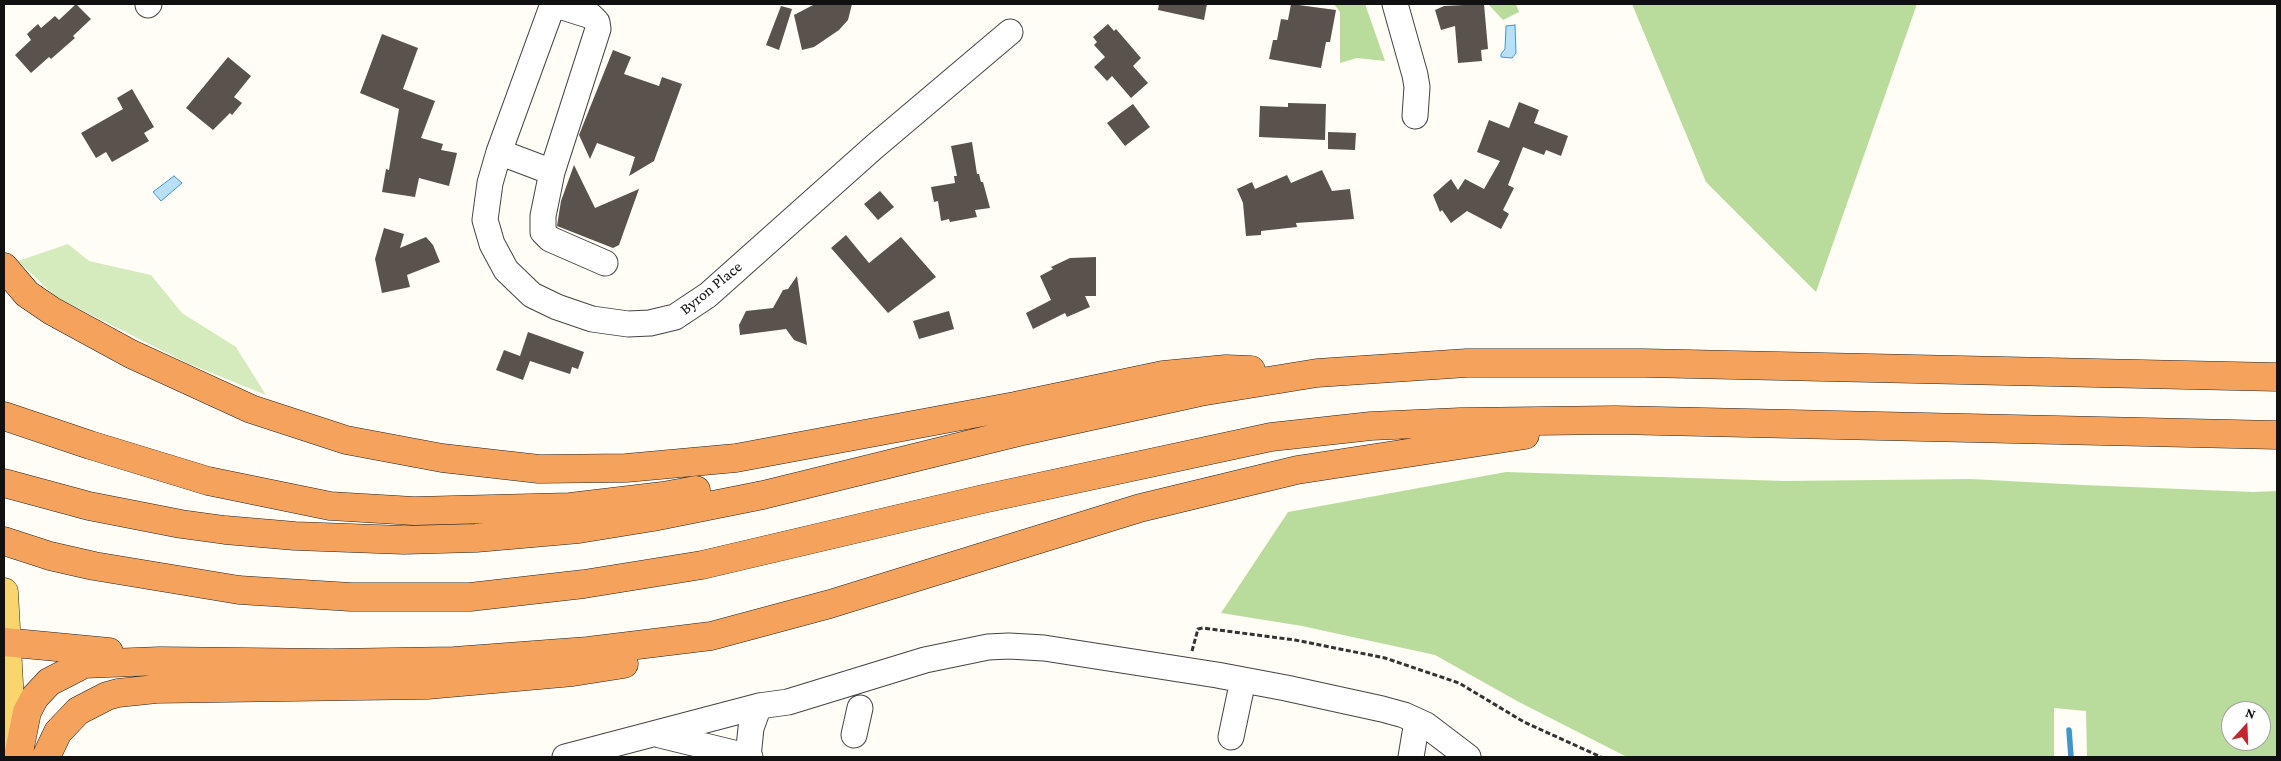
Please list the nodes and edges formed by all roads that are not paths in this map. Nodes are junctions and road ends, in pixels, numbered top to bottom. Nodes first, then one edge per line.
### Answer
1 (553, 4) edge
2 (1395, 4) edge
3 (1010, 32) dead end
4 (1415, 116) dead end
5 (499, 152) junction
6 (552, 172) junction
7 (605, 263) dead end
8 (4, 267) edge
9 (1317, 373) junction
10 (2277, 377) edge
11 (4, 416) edge
12 (1615, 420) junction
13 (2277, 436) edge
14 (884, 464) junction
15 (4, 483) edge
16 (4, 541) edge
17 (4, 592) edge
18 (711, 636) junction
19 (6, 642) edge
20 (160, 661) junction
21 (1243, 680) junction
22 (759, 706) junction
23 (860, 708) dead end
24 (1418, 721) junction
25 (658, 734) junction
26 (854, 736) dead end
27 (1231, 737) dead end
28 (13, 757) edge
29 (18, 757) edge
30 (46, 757) edge
31 (565, 757) edge
32 (749, 757) edge
33 (1411, 757) edge
34 (1468, 757) edge

1 - 5 street, Byron Place
1 - 6 street
2 - 4 street
3 - 5 street, Byron Place
5 - 6 street
6 - 7 street
8 - 9 highway
9 - 10 highway
9 - 14 highway
11 - 14 highway
12 - 13 highway
12 - 16 highway
12 - 18 highway
14 - 15 highway
17 - 19 main road
18 - 20 highway
18 - 30 highway
19 - 20 highway
19 - 28 main road
20 - 29 highway
21 - 22 street
21 - 24 street
21 - 27 street
22 - 25 street
22 - 32 street
23 - 26 street
24 - 33 street
24 - 34 street
25 - 31 street
25 - 32 street

